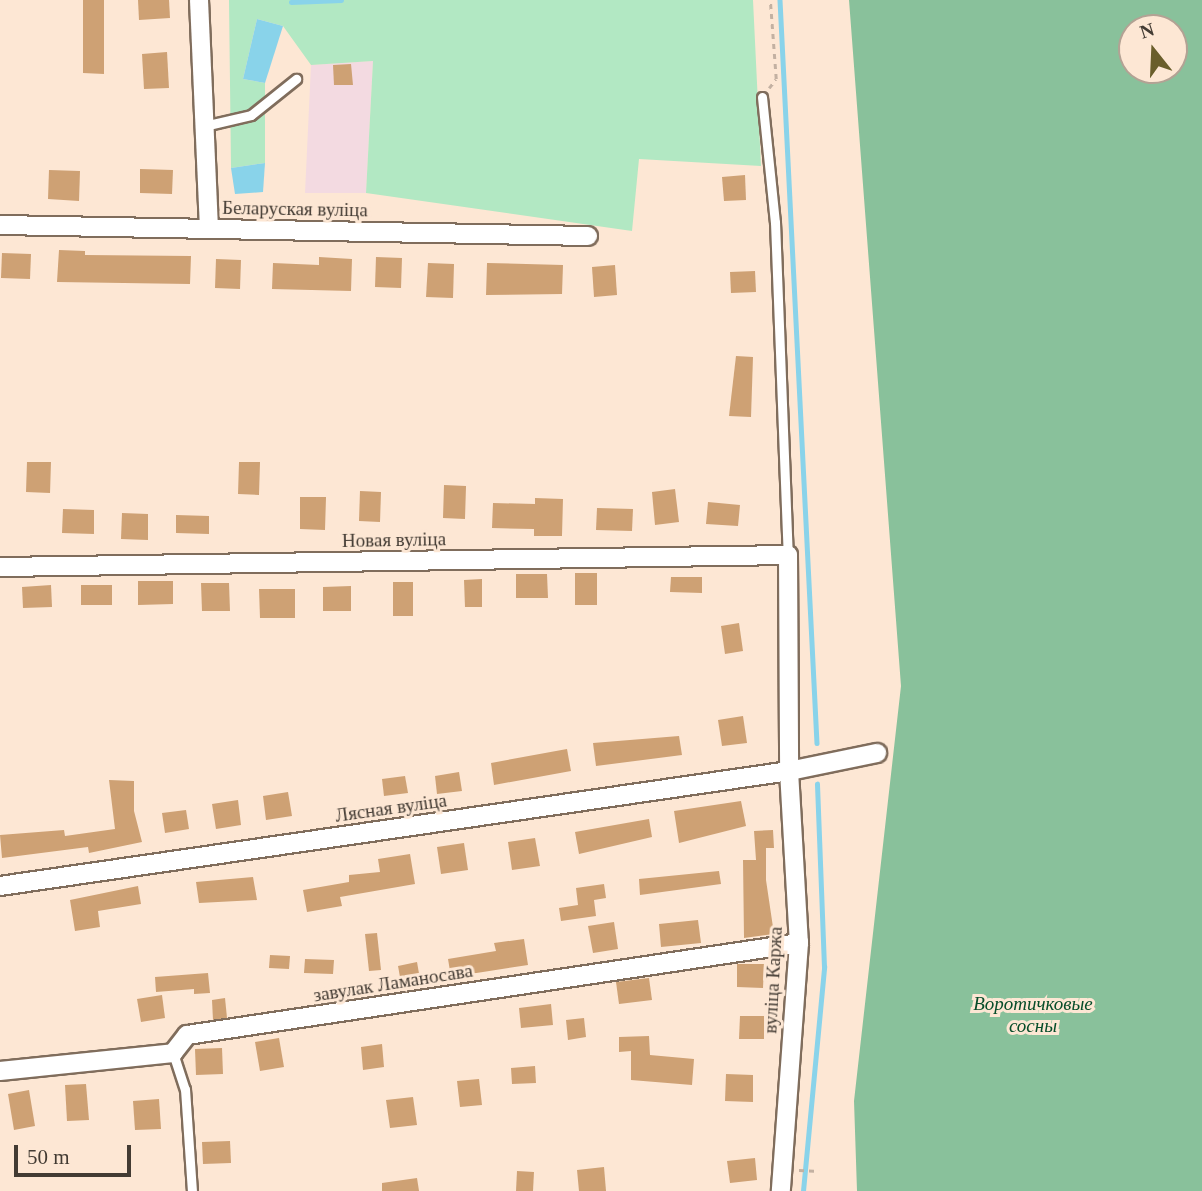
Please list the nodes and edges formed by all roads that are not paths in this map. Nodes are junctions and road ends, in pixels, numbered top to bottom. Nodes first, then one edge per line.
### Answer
1 (199, 0) edge
2 (296, 79) dead end
3 (762, 97) road end
4 (204, 126) junction
5 (0, 225) edge
6 (209, 228) junction
7 (588, 236) dead end
8 (788, 555) junction
9 (0, 567) edge
10 (877, 754) dead end
11 (789, 771) junction
12 (0, 886) edge
13 (799, 943) junction
14 (173, 1052) junction
15 (0, 1071) edge
16 (192, 1191) edge
17 (781, 1191) edge

1 - 4 street
2 - 4 lane
3 - 8 lane
4 - 6 street
5 - 6 street, Беларуская вуліца
6 - 7 street, Беларуская вуліца
8 - 9 street, Новая вуліца
8 - 11 street
10 - 11 street, Лясная вуліца
11 - 12 street, Лясная вуліца
11 - 13 street, вуліца Каржа
13 - 14 street, завулак Ламаносава
13 - 17 street, вуліца Каржа
14 - 15 street, завулак Ламаносава
14 - 16 lane

